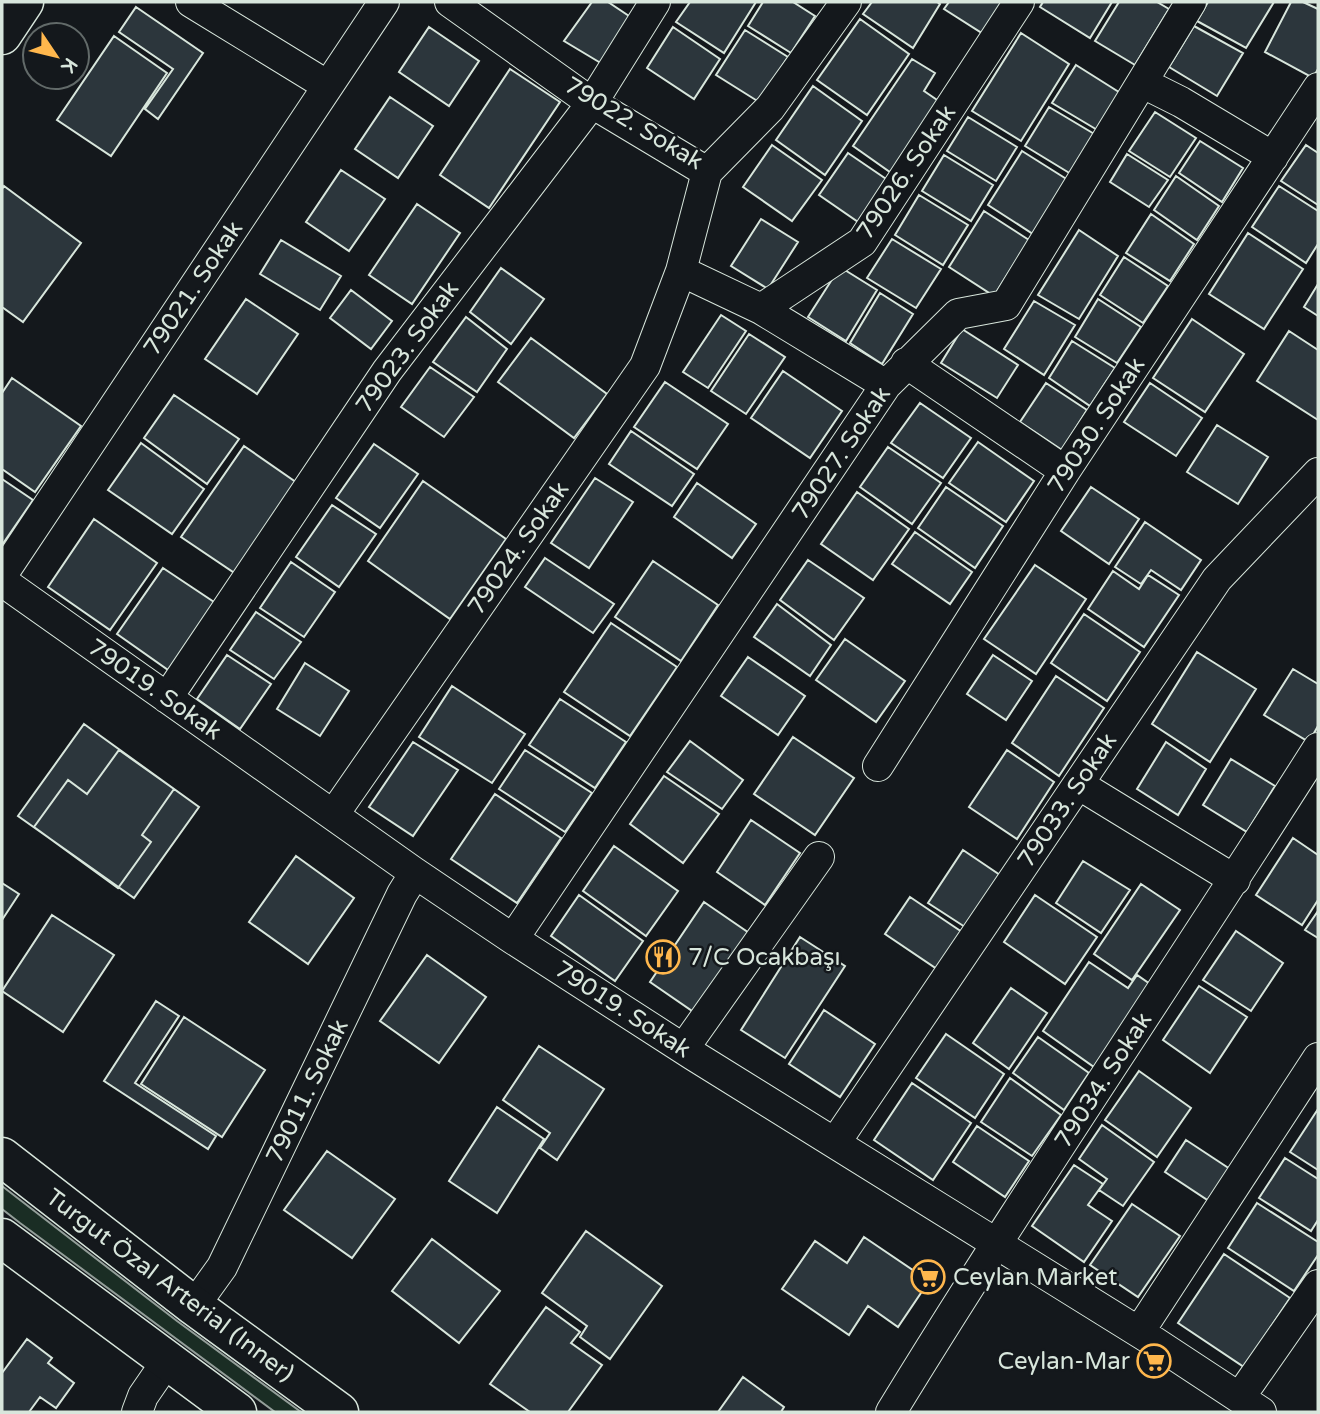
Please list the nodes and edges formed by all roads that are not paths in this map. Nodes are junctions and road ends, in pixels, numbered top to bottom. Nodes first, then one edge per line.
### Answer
1 (24, 2) edge
2 (191, 2) edge
3 (384, 2) edge
4 (450, 2) edge
5 (655, 2) edge
6 (846, 2) edge
7 (1019, 2) edge
8 (1191, 2) edge
9 (2, 34) edge
10 (1143, 83) junction
11 (328, 86) junction
12 (1318, 88) edge
13 (592, 103) junction
14 (1273, 157) junction
15 (707, 172) junction
16 (681, 271) junction
17 (761, 309) junction
18 (896, 374) junction
19 (1065, 471) junction
20 (1318, 473) edge
21 (2, 575) edge
22 (2, 581) edge
23 (167, 698) junction
24 (1318, 748) edge
25 (878, 766) dead end
26 (1078, 785) junction
27 (334, 814) junction
28 (819, 858) dead end
29 (415, 873) junction
30 (1235, 880) junction
31 (513, 939) junction
32 (684, 1048) junction
33 (1318, 1058) edge
34 (835, 1143) junction
35 (2, 1157) edge
36 (2, 1238) edge
37 (997, 1242) junction
38 (1318, 1285) edge
39 (194, 1306) junction
40 (1139, 1332) junction
41 (167, 1361) junction
42 (1251, 1404) edge
43 (137, 1412) edge
44 (237, 1412) edge
45 (339, 1412) edge
46 (891, 1412) edge

1 - 9 main road
2 - 11 street
3 - 11 street, 79021. Sokak
4 - 13 street, 79022. Sokak
5 - 13 street, 79023. Sokak
6 - 15 street, 79022. Sokak
7 - 17 street, 79026. Sokak
8 - 10 street, 79027. Sokak
10 - 14 street
10 - 18 street, 79027. Sokak
11 - 21 street, 79021. Sokak
12 - 14 street, 79030. Sokak
13 - 15 street, 79022. Sokak
13 - 23 street, 79023. Sokak
14 - 19 street, 79030. Sokak
15 - 16 street, 79024. Sokak
16 - 17 street
16 - 27 street, 79024. Sokak
17 - 18 street
18 - 19 street
18 - 31 street, 79027. Sokak
19 - 25 street, 79030. Sokak
20 - 26 street, 79033. Sokak
22 - 23 street, 79019. Sokak
23 - 27 street, 79019. Sokak
24 - 30 street, 79034. Sokak
26 - 30 street
26 - 34 street, 79033. Sokak
27 - 29 street, 79019. Sokak
28 - 32 street
29 - 31 street, 79019. Sokak
29 - 39 street, 79011. Sokak
30 - 37 street, 79034. Sokak
31 - 32 street, 79019. Sokak
32 - 34 street, 79019. Sokak
33 - 40 street
34 - 37 street, 79019. Sokak
35 - 39 main road, Turgut Özal Arterial (Inner)
36 - 41 main road
37 - 40 street, 79019. Sokak
37 - 46 street, 79034. Sokak
38 - 42 street
39 - 45 main road, Turgut Özal Arterial (Inner)
40 - 42 street, 79019. Sokak
41 - 43 street
41 - 44 main road

